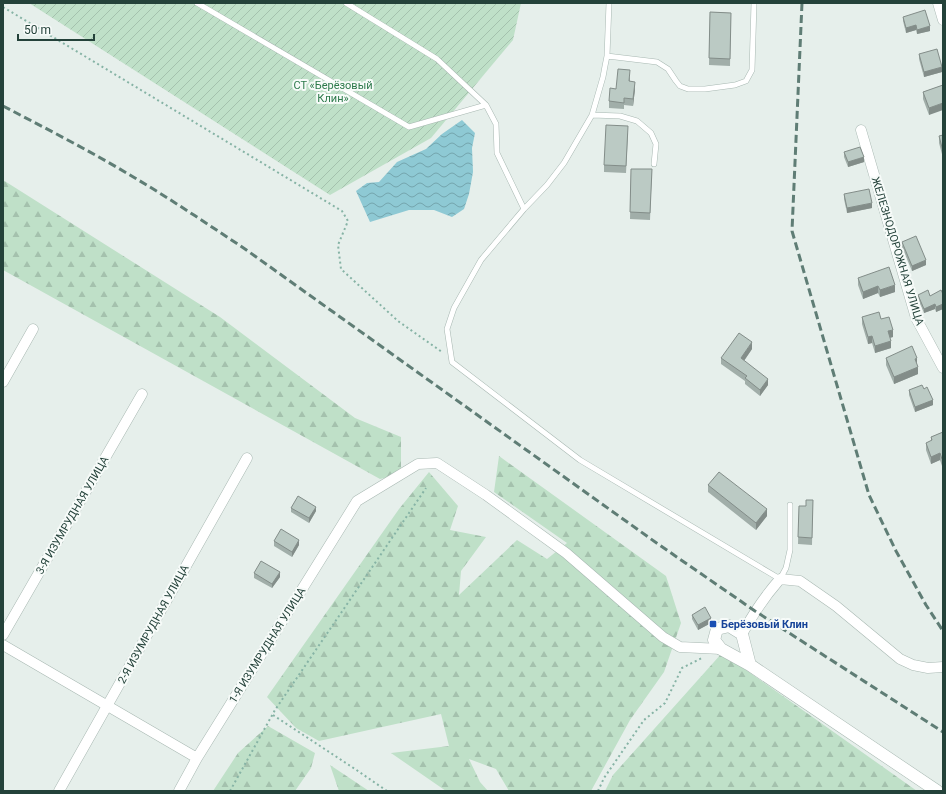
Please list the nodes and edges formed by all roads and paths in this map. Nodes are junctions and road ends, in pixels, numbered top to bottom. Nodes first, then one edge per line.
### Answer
1 (197, 3) edge
2 (346, 3) edge
3 (609, 3) edge
4 (754, 3) edge
5 (938, 3) edge
6 (3, 8) edge
7 (943, 20) edge
8 (607, 56) junction
9 (486, 105) junction
10 (592, 116) junction
11 (860, 130) dead end
12 (654, 164) dead end
13 (524, 209) junction
14 (33, 329) dead end
15 (452, 359) junction
16 (943, 368) edge
17 (3, 382) edge
18 (142, 394) dead end
19 (247, 458) dead end
20 (426, 488) dead end
21 (790, 505) dead end
22 (780, 579) junction
23 (742, 634) junction
24 (3, 635) edge
25 (3, 645) edge
26 (721, 649) junction
27 (750, 665) junction
28 (943, 666) edge
29 (107, 705) junction
30 (273, 715) junction
31 (197, 758) junction
32 (58, 791) edge
33 (179, 791) edge
34 (230, 791) edge
35 (387, 791) edge
36 (598, 791) edge
37 (936, 791) edge

1 - 9 lane
2 - 9 lane
3 - 8 lane
4 - 8 lane
5 - 7 street
6 - 15 path
8 - 10 lane
9 - 13 lane
10 - 12 lane
10 - 13 lane
11 - 16 street, ЖЕЛЕЗНОДОРОЖНАЯ УЛИЦА
13 - 15 lane
14 - 17 street
15 - 22 lane
18 - 24 street, 3-Я ИЗУМРУДНАЯ УЛИЦА
19 - 29 street, 2-Я ИЗУМРУДНАЯ УЛИЦА
20 - 30 path
21 - 22 lane
22 - 23 street
22 - 28 street
23 - 26 street
23 - 27 street
25 - 29 street
26 - 27 street
26 - 31 street, 1-Я ИЗУМРУДНАЯ УЛИЦА
26 - 36 path
27 - 37 street
29 - 31 street
29 - 32 street, 2-Я ИЗУМРУДНАЯ УЛИЦА
30 - 34 path
30 - 35 path
31 - 33 street, 1-Я ИЗУМРУДНАЯ УЛИЦА

